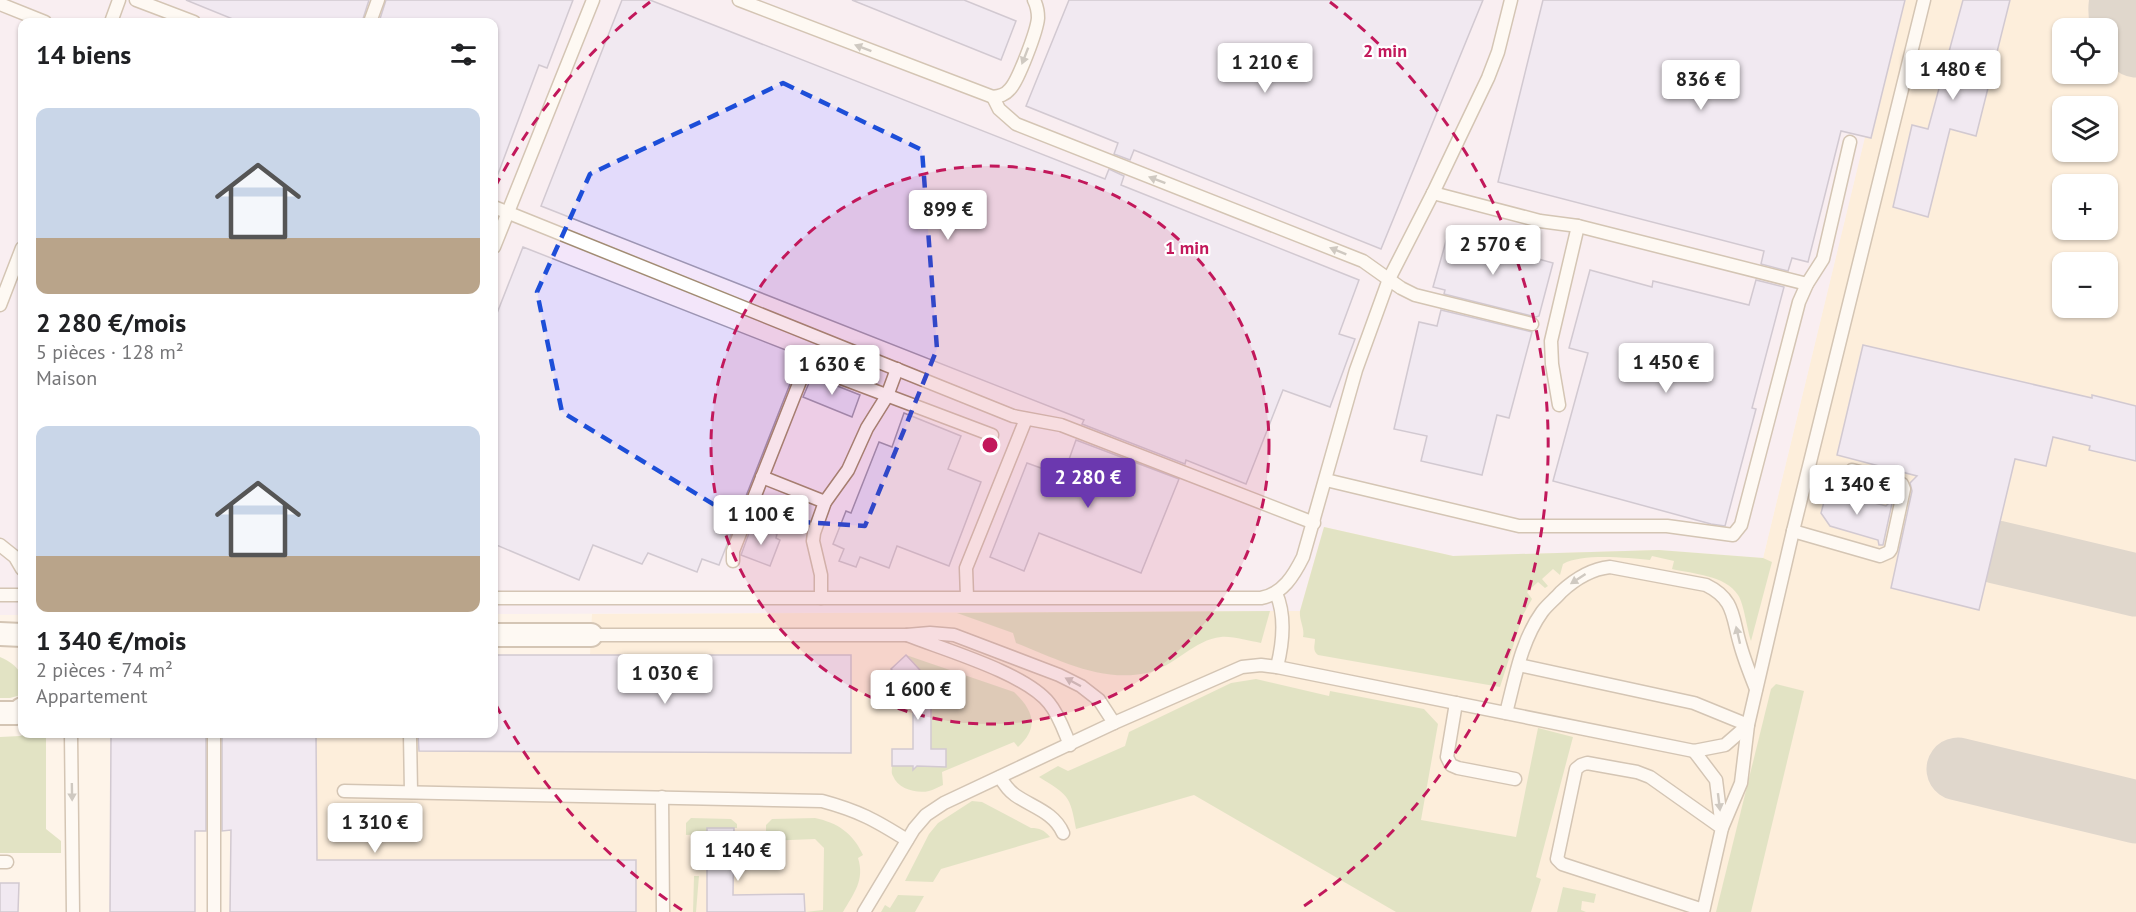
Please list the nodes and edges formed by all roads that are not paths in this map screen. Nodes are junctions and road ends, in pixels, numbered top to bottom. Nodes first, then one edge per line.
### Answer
1 (119, 0) edge
2 (136, 0) edge
3 (378, 0) edge
4 (593, 0) edge
5 (739, 0) edge
6 (1034, 0) edge
7 (1511, 0) edge
8 (1924, 0) edge
9 (0, 4) edge
10 (35, 18) edge
11 (112, 18) edge
12 (183, 18) edge
13 (371, 18) edge
14 (993, 97) junction
15 (1850, 142) dead end
16 (1433, 193) junction
17 (498, 209) edge
18 (508, 213) junction
19 (1578, 226) junction
20 (498, 238) edge
21 (18, 259) edge
22 (1389, 279) junction
23 (1807, 284) junction
24 (0, 306) edge
25 (1532, 324) dead end
26 (897, 369) junction
27 (887, 396) junction
28 (1559, 405) dead end
29 (1026, 419) junction
30 (992, 435) dead end
31 (1852, 471) dead end
32 (762, 477) junction
33 (1326, 480) junction
34 (825, 502) junction
35 (1314, 523) junction
36 (1793, 531) junction
37 (0, 545) edge
38 (733, 561) dead end
39 (18, 562) edge
40 (1276, 593) junction
41 (0, 595) edge
42 (18, 596) edge
43 (967, 597) junction
44 (498, 598) edge
45 (821, 598) junction
46 (0, 634) edge
47 (18, 635) edge
48 (498, 635) edge
49 (591, 635) joint
50 (907, 635) junction
51 (1519, 665) junction
52 (1277, 667) junction
53 (1756, 690) junction
54 (1456, 703) junction
55 (18, 712) edge
56 (0, 713) edge
57 (1506, 713) junction
58 (1114, 723) junction
59 (1748, 725) junction
60 (71, 738) edge
61 (214, 738) edge
62 (410, 738) edge
63 (1070, 745) junction
64 (1694, 752) junction
65 (1000, 777) junction
66 (1515, 778) dead end
67 (344, 791) dead end
68 (411, 792) junction
69 (662, 797) junction
70 (1722, 828) junction
71 (1063, 833) dead end
72 (906, 840) junction
73 (1703, 911) edge
74 (73, 912) edge
75 (214, 912) edge
76 (663, 912) edge
77 (864, 912) edge

1 - 11 lane
2 - 12 lane
3 - 13 lane
4 - 18 lane
14 -> 5 lane
6 -> 14 lane
7 - 16 lane
8 - 36 lane
9 - 10 lane
22 -> 14 lane
15 - 23 lane
16 - 19 lane
16 - 22 lane
17 - 18 lane
18 - 20 lane
18 - 26 lane
19 - 23 lane
19 - 28 lane
21 - 24 lane
22 - 25 lane
22 - 33 lane
23 - 33 lane
26 - 27 lane
26 - 29 lane
27 - 30 lane
27 - 32 lane
27 - 34 lane
29 - 35 lane
29 - 43 lane
31 - 36 lane
32 - 34 lane
32 - 38 lane
33 - 35 lane
34 - 45 lane
35 - 40 lane
36 - 53 lane
37 - 39 lane
40 - 43 lane
40 - 52 lane
41 - 42 lane
43 - 45 lane
44 - 45 lane
46 - 47 street
48 - 49 street
49 - 50 lane
58 -> 50 lane
50 - 63 lane
53 -> 51 lane
51 - 57 lane
51 - 59 lane
52 - 54 lane
52 - 58 lane
53 - 59 lane
54 - 57 lane
54 - 66 lane
55 - 56 street
57 - 64 lane
58 - 63 lane
59 - 64 lane
59 - 70 lane
60 -> 74 lane
61 - 75 lane
62 - 68 lane
63 - 65 lane
64 -> 70 lane
65 - 71 lane
65 - 72 lane
67 - 68 lane
68 - 69 lane
69 - 72 lane
69 - 76 lane
70 - 73 lane
70 - 73 lane
72 - 77 lane

